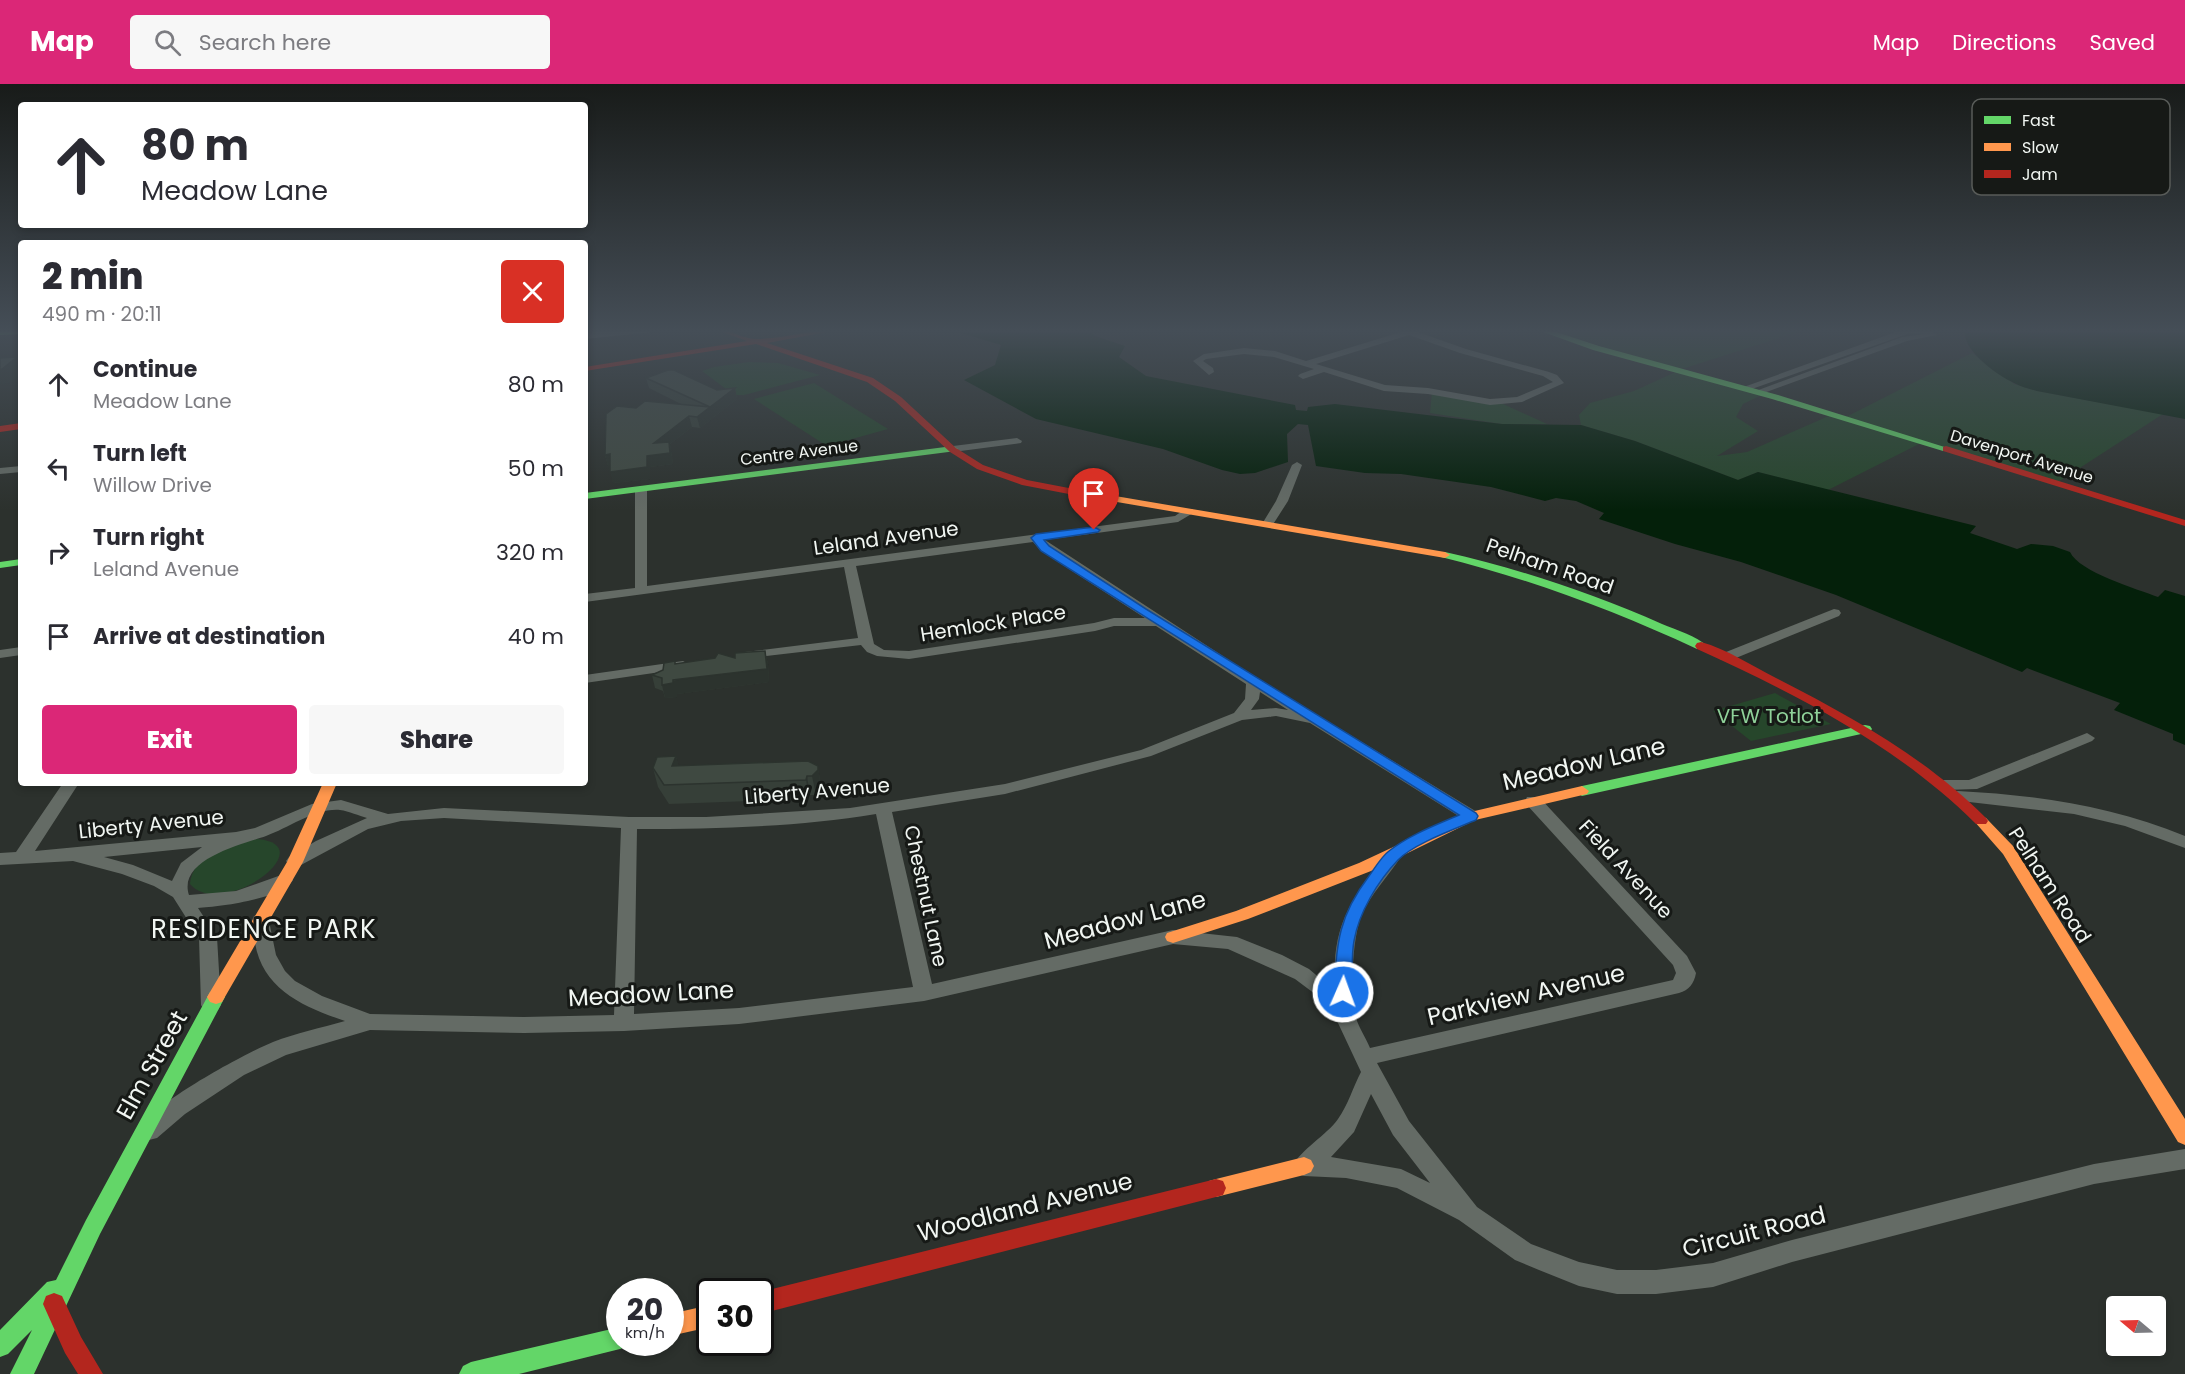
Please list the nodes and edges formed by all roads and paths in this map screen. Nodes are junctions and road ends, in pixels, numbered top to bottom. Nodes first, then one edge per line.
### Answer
1 (884, 389) edge
2 (1399, 389) edge
3 (1544, 389) edge
4 (1749, 389) edge
5 (1752, 390) joint
6 (18, 426) edge
7 (0, 429) edge
8 (1017, 441) dead end
9 (953, 449) junction
10 (1297, 465) dead end
11 (18, 469) edge
12 (0, 471) edge
13 (641, 489) junction
14 (588, 496) edge
15 (1189, 512) junction
16 (2185, 523) edge
17 (1268, 524) junction
18 (1036, 538) junction
19 (18, 562) edge
20 (849, 563) junction
21 (0, 564) edge
22 (640, 591) junction
23 (588, 598) edge
24 (1127, 602) junction
25 (1834, 613) dead end
26 (1114, 622) junction
27 (1161, 623) junction
28 (866, 641) junction
29 (18, 651) edge
30 (0, 654) edge
31 (735, 657) edge
32 (1726, 657) junction
33 (702, 662) edge
34 (588, 679) edge
35 (1253, 682) junction
36 (1239, 716) junction
37 (1315, 720) junction
38 (1865, 729) junction
39 (2087, 738) dead end
40 (1944, 785) junction
41 (69, 786) edge
42 (329, 786) edge
43 (1958, 796) junction
44 (1533, 801) junction
45 (318, 808) junction
46 (883, 808) junction
47 (1471, 816) junction
48 (386, 818) junction
49 (629, 823) junction
50 (236, 838) junction
51 (2185, 842) edge
52 (70, 855) junction
53 (1393, 855) junction
54 (22, 857) junction
55 (0, 859) edge
56 (295, 861) junction
57 (284, 880) junction
58 (182, 897) junction
59 (260, 921) junction
60 (1173, 937) junction
61 (1684, 969) joint
62 (924, 993) junction
63 (211, 1005) junction
64 (1346, 1018) junction
65 (370, 1022) junction
66 (624, 1023) junction
67 (1367, 1065) junction
68 (2185, 1136) edge
69 (135, 1143) junction
70 (2185, 1159) edge
71 (1304, 1166) junction
72 (1469, 1215) junction
73 (72, 1273) junction
74 (774, 1299) edge
75 (54, 1304) junction
76 (606, 1341) edge
77 (0, 1346) edge
78 (22, 1374) edge
79 (91, 1374) edge
80 (471, 1374) edge

1 - 9 street, Pelham Road
2 - 3 street
4 - 5 street, Davenport Avenue
5 - 16 street, Davenport Avenue
6 - 7 street
8 - 9 street, Centre Avenue
9 - 13 street, Centre Avenue
9 - 15 street, Pelham Road
10 - 17 street
11 - 12 street
13 - 14 street, Centre Avenue
13 - 22 street
15 - 17 street, Pelham Road
15 - 18 street, Leland Avenue
17 - 32 street, Pelham Road
18 - 20 street, Leland Avenue
18 - 24 street
19 - 21 street
20 - 22 street, Leland Avenue
20 - 28 street
22 - 23 street, Leland Avenue
24 - 26 street
24 - 27 street
25 - 32 street
26 - 27 street, Hemlock Place
26 - 28 street, Hemlock Place
27 - 35 street
28 - 31 street
29 - 30 street
32 - 38 street, Pelham Road
33 - 34 street
35 - 36 street
35 - 37 street
36 - 37 street, Liberty Avenue
36 - 46 street, Liberty Avenue
37 - 47 street
38 - 40 street, Pelham Road
38 - 44 street, Meadow Lane
39 - 40 street
40 - 43 street, Pelham Road
41 - 54 street
42 - 45 street, Elm Street
43 - 51 street
43 - 68 street, Pelham Road
44 - 47 street, Meadow Lane
44 - 61 street, Field Avenue
45 - 48 street, Liberty Avenue
45 - 50 street, Liberty Avenue
45 - 56 street, Elm Street
46 - 49 street, Liberty Avenue
46 - 62 street, Chestnut Lane
47 - 53 street, Meadow Lane
48 - 49 street, Liberty Avenue
48 - 56 street, Liberty Avenue
49 - 66 street
50 - 52 street, Liberty Avenue
50 - 58 street, Liberty Avenue
52 - 54 street, Liberty Avenue
52 - 58 street, Liberty Avenue
53 - 60 street, Meadow Lane
53 - 64 street, Circuit Road
54 - 55 street, Liberty Avenue
56 - 57 street, Elm Street
57 - 58 street, Liberty Avenue
57 - 59 street, Elm Street
58 - 63 street, Liberty Avenue
59 - 63 street, Elm Street
59 - 65 street, Meadow Lane
60 - 62 street, Meadow Lane
60 - 64 street, Circuit Road
61 - 67 street, Parkview Avenue
62 - 66 street, Meadow Lane
63 - 69 street, Elm Street
64 - 67 street, Circuit Road
65 - 66 street, Meadow Lane
65 - 69 street, Meadow Lane
67 - 71 street, Woodland Avenue
67 - 72 street, Circuit Road
69 - 73 street, Elm Street
70 - 72 street, Circuit Road
71 - 72 street, Woodland Avenue
71 - 74 street, Woodland Avenue
73 - 75 street, Elm Street
73 - 77 street
75 - 78 street, Elm Street
75 - 79 street
76 - 80 street

